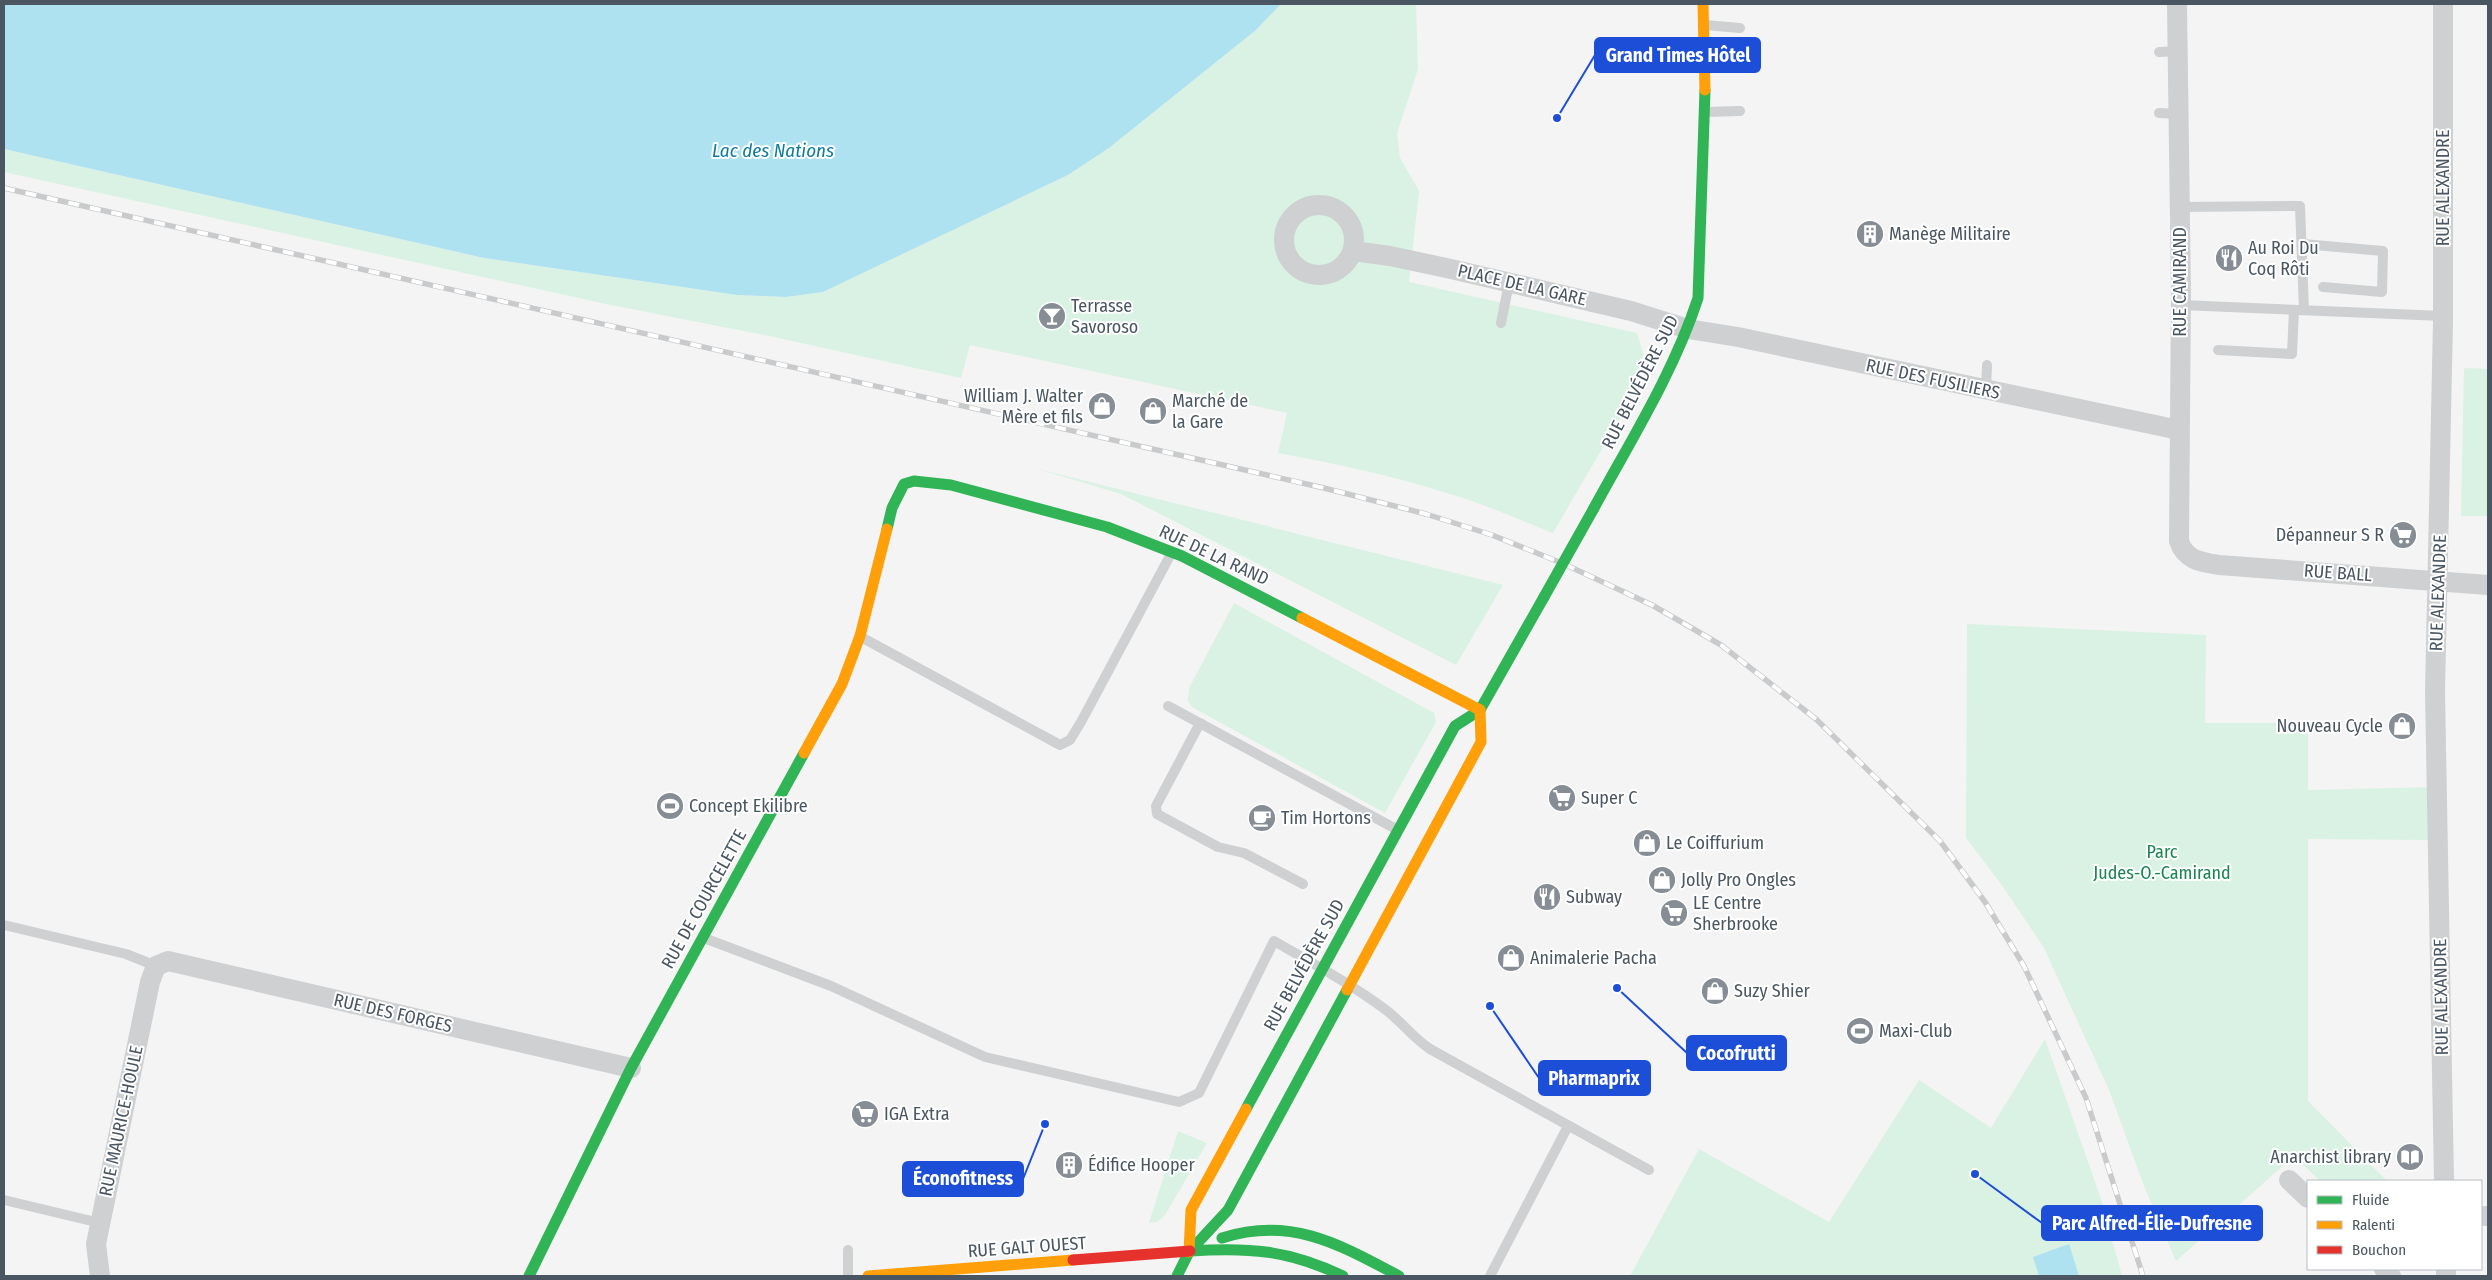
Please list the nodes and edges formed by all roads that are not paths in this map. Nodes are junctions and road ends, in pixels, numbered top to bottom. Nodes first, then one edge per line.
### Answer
1 (1703, 4) edge
2 (2177, 4) edge
3 (2443, 4) edge
4 (1704, 25) junction
5 (1740, 28) dead end
6 (1740, 111) dead end
7 (1705, 112) junction
8 (2179, 207) junction
9 (2303, 244) junction
10 (1353, 251) dead end
11 (1509, 283) junction
12 (2324, 288) dead end
13 (2181, 306) junction
14 (2299, 310) junction
15 (2443, 316) junction
16 (1501, 323) dead end
17 (1688, 329) junction
18 (2218, 350) dead end
19 (1987, 366) dead end
20 (1986, 390) junction
21 (2179, 430) junction
22 (914, 481) joint
23 (1172, 552) junction
24 (2189, 557) joint
25 (2438, 581) junction
26 (2488, 585) edge
27 (860, 636) junction
28 (1168, 706) dead end
29 (1480, 710) junction
30 (1200, 723) junction
31 (1398, 830) junction
32 (1304, 884) dead end
33 (4, 925) edge
34 (702, 938) junction
35 (156, 966) junction
36 (1322, 970) junction
37 (1348, 985) junction
38 (631, 1068) junction
39 (1568, 1126) junction
40 (1649, 1170) dead end
41 (2289, 1180) dead end
42 (2444, 1180) edge
43 (2307, 1197) edge
44 (4, 1200) edge
45 (100, 1223) junction
46 (848, 1250) dead end
47 (1189, 1252) junction
48 (1490, 1275) edge
49 (100, 1276) edge
50 (529, 1276) edge
51 (848, 1276) edge
52 (868, 1276) edge
53 (1177, 1276) edge
54 (1343, 1276) edge
55 (1399, 1276) edge

1 - 4 main road, RUE BELVÉDÈRE SUD
2 - 8 street, RUE CAMIRAND
3 - 15 street, RUE ALEXANDRE
4 - 5 lane
4 - 7 main road, RUE BELVÉDÈRE SUD
6 - 7 lane
7 - 17 main road, RUE BELVÉDÈRE SUD
8 - 9 lane
8 - 13 street, RUE CAMIRAND
9 - 12 lane
9 - 14 lane
10 - 11 street, PLACE DE LA GARE
11 - 16 lane
11 - 17 street, PLACE DE LA GARE
13 - 14 lane
13 - 21 street, RUE CAMIRAND
14 - 15 lane
14 - 18 lane
15 - 25 street, RUE ALEXANDRE
17 - 20 street, RUE DES FUSILIERS
17 - 29 main road, RUE BELVÉDÈRE SUD, bridge
19 - 20 lane
20 - 21 street, RUE DES FUSILIERS
21 - 24 street, RUE CAMIRAND
22 - 23 main road, RUE DE LA RAND
22 - 27 main road, RUE DE COURCELETTE
23 - 27 lane
23 - 29 main road, RUE DE LA RAND
24 - 25 street, RUE BALL
25 - 26 street, RUE BALL
25 - 42 street, RUE ALEXANDRE
27 - 34 main road, RUE DE COURCELETTE
28 - 30 lane
29 - 31 main road, RUE BELVÉDÈRE SUD
29 - 37 main road, RUE BELVÉDÈRE SUD
30 - 31 lane
30 - 32 lane
31 - 36 main road, RUE BELVÉDÈRE SUD
33 - 35 lane
34 - 36 lane
34 - 38 main road, RUE DE COURCELETTE
35 - 38 street, RUE DES FORGES
35 - 45 street, RUE MAURICE-HOULE
36 - 37 lane
36 - 47 main road, RUE BELVÉDÈRE SUD
37 - 39 lane
37 - 47 main road, RUE BELVÉDÈRE SUD
38 - 50 main road, RUE DE COURCELETTE
39 - 40 lane
39 - 48 lane
41 - 43 street
44 - 45 lane
45 - 49 street, RUE MAURICE-HOULE
46 - 51 lane
47 - 52 main road, RUE GALT OUEST
47 - 53 main road, RUE BELVÉDÈRE SUD
47 - 54 main road, RUE GALT OUEST
47 - 55 main road, RUE GALT OUEST

